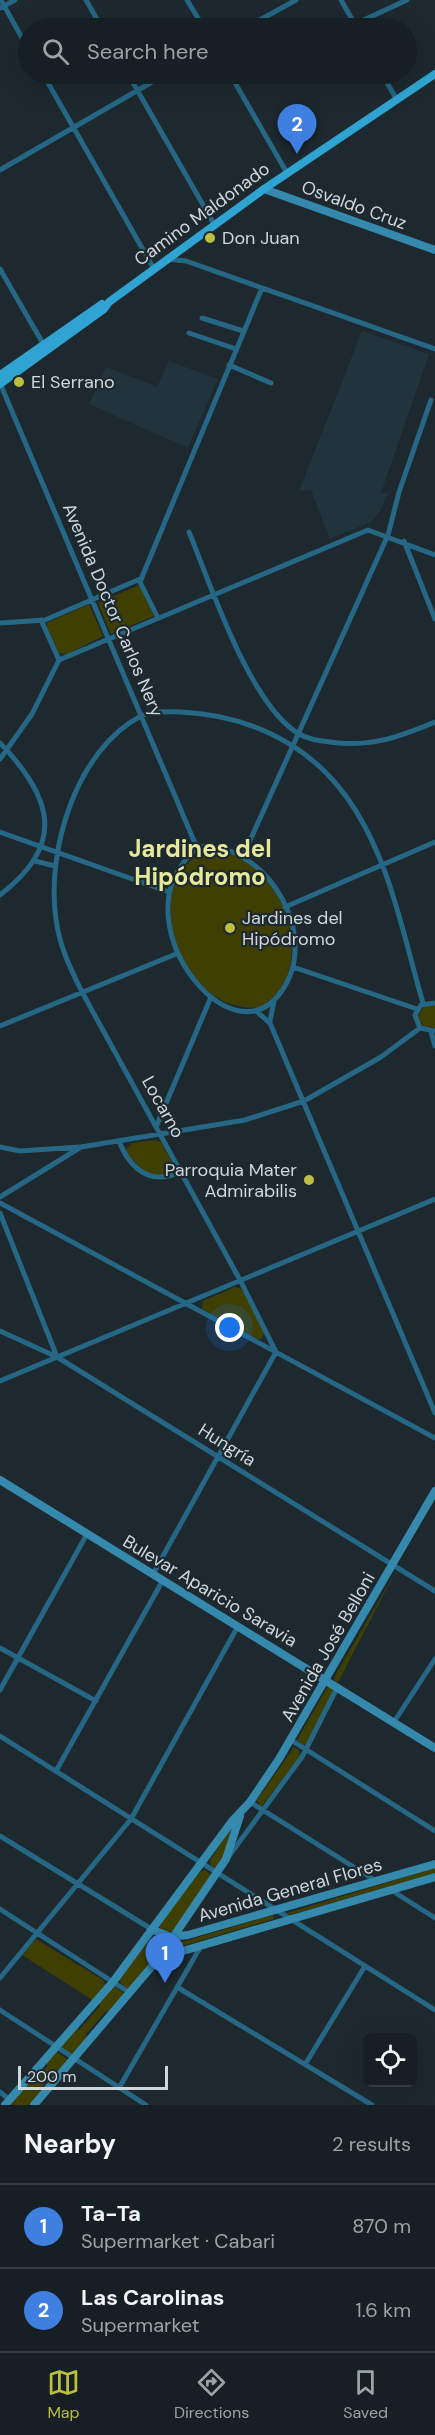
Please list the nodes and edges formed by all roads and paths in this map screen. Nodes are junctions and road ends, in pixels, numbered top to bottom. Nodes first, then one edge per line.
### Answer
1 (15, 0) edge
2 (86, 0) edge
3 (188, 0) edge
4 (296, 0) edge
5 (341, 0) edge
6 (407, 0) edge
7 (2, 5) edge
8 (96, 18) edge
9 (198, 18) edge
10 (263, 18) edge
11 (351, 18) edge
12 (372, 18) edge
13 (18, 32) edge
14 (435, 74) edge
15 (49, 84) edge
16 (134, 84) edge
17 (148, 84) edge
18 (236, 84) edge
19 (388, 84) edge
20 (137, 90) junction
21 (397, 100) junction
22 (73, 128) junction
23 (0, 170) edge
24 (287, 173) junction
25 (264, 189) junction
26 (214, 224) junction
27 (184, 246) junction
28 (435, 250) edge
29 (167, 259) junction
30 (186, 261) junction
31 (0, 269) edge
32 (154, 269) junction
33 (262, 288) junction
34 (202, 318) dead end
35 (243, 331) junction
36 (189, 333) dead end
37 (46, 349) junction
38 (236, 349) junction
39 (435, 349) edge
40 (229, 365) junction
41 (0, 375) edge
42 (271, 383) dead end
43 (0, 384) edge
44 (431, 400) dead end
45 (189, 532) dead end
46 (388, 535) junction
47 (404, 541) junction
48 (435, 555) edge
49 (142, 577) junction
50 (215, 595) junction
51 (93, 600) junction
52 (158, 618) junction
53 (435, 619) edge
54 (41, 620) junction
55 (0, 623) edge
56 (109, 639) junction
57 (59, 660) junction
58 (141, 715) junction
59 (435, 722) edge
60 (298, 734) junction
61 (0, 743) edge
62 (294, 745) junction
63 (8, 751) junction
64 (0, 759) edge
65 (46, 828) junction
66 (0, 832) edge
67 (61, 832) junction
68 (435, 842) edge
69 (42, 846) junction
70 (197, 848) junction
71 (57, 852) junction
72 (243, 856) junction
73 (35, 861) junction
74 (380, 865) junction
75 (55, 866) junction
76 (169, 892) junction
77 (0, 895) edge
78 (285, 907) junction
79 (176, 954) junction
80 (293, 967) junction
81 (82, 992) junction
82 (211, 997) junction
83 (276, 999) junction
84 (423, 1003) junction
85 (435, 1003) edge
86 (417, 1009) junction
87 (255, 1010) junction
88 (270, 1023) junction
89 (0, 1026) edge
90 (420, 1028) junction
91 (433, 1031) edge
92 (435, 1046) edge
93 (304, 1101) junction
94 (156, 1127) junction
95 (162, 1136) junction
96 (119, 1141) junction
97 (0, 1147) edge
98 (81, 1147) junction
99 (182, 1172) junction
100 (0, 1197) edge
101 (435, 1199) edge
102 (0, 1203) edge
103 (0, 1213) edge
104 (360, 1231) junction
105 (240, 1280) junction
106 (186, 1303) junction
107 (0, 1330) edge
108 (276, 1352) junction
109 (57, 1357) junction
110 (0, 1381) edge
111 (435, 1413) edge
112 (435, 1438) edge
113 (218, 1457) junction
114 (0, 1480) edge
115 (435, 1491) edge
116 (87, 1534) junction
117 (393, 1564) junction
118 (153, 1574) junction
119 (163, 1580) junction
120 (435, 1591) edge
121 (238, 1626) junction
122 (0, 1648) edge
123 (18, 1658) junction
124 (435, 1659) edge
125 (326, 1679) junction
126 (338, 1686) junction
127 (0, 1689) edge
128 (96, 1701) junction
129 (394, 1722) junction
130 (0, 1736) edge
131 (291, 1740) junction
132 (435, 1748) edge
133 (306, 1749) junction
134 (56, 1771) junction
135 (250, 1802) junction
136 (263, 1811) junction
137 (241, 1814) junction
138 (131, 1819) junction
139 (435, 1831) edge
140 (0, 1836) edge
141 (227, 1858) junction
142 (435, 1864) edge
143 (200, 1865) junction
144 (215, 1874) junction
145 (435, 1877) edge
146 (376, 1881) junction
147 (78, 1882) junction
148 (390, 1889) junction
149 (0, 1909) edge
150 (275, 1910) junction
151 (435, 1918) edge
152 (290, 1919) junction
153 (153, 1930) junction
154 (37, 1932) junction
155 (171, 1937) junction
156 (202, 1944) junction
157 (159, 1958) junction
158 (365, 1965) junction
159 (0, 1978) edge
160 (113, 1982) junction
161 (177, 1987) junction
162 (130, 1994) junction
163 (0, 2010) edge
164 (435, 2010) edge
165 (56, 2047) junction
166 (74, 2060) junction
167 (306, 2063) junction
168 (119, 2088) junction
169 (0, 2092) edge
170 (8, 2102) edge
171 (34, 2105) edge
172 (147, 2105) edge
173 (372, 2105) edge

1 - 7 street
2 - 8 street
3 - 9 street
4 - 10 street
5 - 11 street
6 - 12 street
7 - 13 street
14 - 21 main road, Camino Maldonado
15 - 22 street
16 - 20 street
17 - 20 street
18 - 24 street
19 - 21 street
20 - 22 street
20 - 26 street
21 - 24 main road, Camino Maldonado
22 - 23 street
22 - 32 street
24 - 25 main road, Camino Maldonado
25 - 26 main road, Camino Maldonado
25 - 28 main road, Osvaldo Cruz
26 - 27 main road, Camino Maldonado
27 - 29 main road, Camino Maldonado
27 - 30 street
29 - 30 street
29 - 32 main road, Camino Maldonado
30 - 33 street
31 - 37 street
32 - 37 main road, Camino Maldonado
33 - 35 street
33 - 39 street
34 - 35 street
35 - 38 street
36 - 38 street
37 - 41 main road, Camino Maldonado
37 - 43 main road, Camino Maldonado
38 - 40 street
40 - 42 street
40 - 49 street
43 - 51 street, Avenida Doctor Carlos Nery
44 - 46 street
45 - 50 street
46 - 47 street
46 - 50 street
46 - 60 street
47 - 48 street
47 - 53 street
49 - 51 street
49 - 52 street
50 - 52 street
50 - 60 street
51 - 54 street
51 - 56 street, Avenida Doctor Carlos Nery
52 - 56 street
54 - 55 street
54 - 57 street
56 - 57 street
56 - 58 street, Avenida Doctor Carlos Nery
57 - 63 street
58 - 62 street
58 - 67 street, Locarno
58 - 70 street, Avenida Doctor Carlos Nery
59 - 60 street
60 - 62 street
61 - 63 street
62 - 72 street
62 - 74 street
63 - 64 street
63 - 65 street
65 - 67 street
65 - 69 street
66 - 69 street
67 - 71 street, Locarno
68 - 74 street
69 - 71 street
69 - 73 street
70 - 72 street
70 - 76 street
71 - 75 street, Locarno
71 - 76 street
72 - 78 street
73 - 75 street
73 - 77 street
74 - 78 street
74 - 84 street
75 - 81 street, Locarno
76 - 79 street
78 - 80 street
79 - 81 street
79 - 82 street
80 - 83 street
80 - 86 street
81 - 89 street
81 - 94 street, Locarno
82 - 87 street
82 - 94 street
83 - 87 street
83 - 88 street
84 - 85 street
84 - 86 street
86 - 90 street
87 - 88 street
88 - 93 street
90 - 91 street
90 - 93 street
91 - 92 street
93 - 95 street
93 - 104 street
94 - 95 street, Locarno
95 - 96 street
95 - 99 street, Locarno
96 - 98 street
96 - 99 street
97 - 98 street
98 - 100 street
99 - 105 street, Locarno
101 - 104 street
102 - 106 street
103 - 109 street
104 - 105 street
104 - 111 street
105 - 106 street
105 - 108 street, Locarno
106 - 108 street
106 - 109 street
107 - 109 street, Hungría
108 - 112 street
108 - 113 street
109 - 110 street
109 - 113 street, Hungría
113 - 117 street, Hungría
113 - 118 street
114 - 116 main road, Bulevar Aparicio Saravia
115 - 117 main road, Avenida José Belloni
116 - 118 main road, Bulevar Aparicio Saravia
116 - 123 street
117 - 120 street, Hungría
117 - 125 main road, Avenida José Belloni
118 - 119 main road, Bulevar Aparicio Saravia
119 - 121 main road, Bulevar Aparicio Saravia
119 - 128 street
121 - 125 main road, Bulevar Aparicio Saravia
121 - 138 street
122 - 123 street
123 - 127 street
123 - 128 street
124 - 129 street
125 - 126 main road, Bulevar Aparicio Saravia
125 - 131 main road, Avenida José Belloni
126 - 129 main road, Bulevar Aparicio Saravia
126 - 133 street, Avenida José Belloni
128 - 134 street
129 - 132 main road, Bulevar Aparicio Saravia
130 - 134 street
131 - 133 street
131 - 135 main road, Avenida José Belloni
133 - 136 street, Avenida José Belloni
133 - 139 street
134 - 138 street
135 - 136 street
135 - 137 main road, Avenida José Belloni
136 - 141 street, Avenida José Belloni
136 - 146 street
137 - 141 main road, Avenida José Belloni
137 - 143 main road, Avenida José Belloni
138 - 143 street
138 - 147 street
140 - 147 street
141 - 144 main road, Avenida José Belloni
142 - 146 main road, Avenida General Flores
143 - 144 street
143 - 153 main road, Avenida José Belloni
144 - 150 street
144 - 155 main road, Avenida José Belloni
145 - 148 main road, Avenida General Flores
146 - 150 main road, Avenida General Flores
147 - 153 street
147 - 154 street
148 - 151 street
148 - 152 main road, Avenida General Flores
149 - 154 street
150 - 152 street
150 - 155 main road, Avenida General Flores
152 - 156 main road, Avenida General Flores
152 - 158 street
153 - 155 main road
153 - 160 main road, Avenida José Belloni
154 - 159 street
154 - 160 street
155 - 157 main road, Avenida José Belloni
156 - 157 main road, Avenida General Flores
156 - 161 street
157 - 162 main road, Avenida José Belloni
158 - 164 street
158 - 167 street
160 - 162 street
160 - 165 main road, Avenida José Belloni
161 - 167 street
161 - 168 street
162 - 166 main road, Avenida José Belloni
163 - 165 street
165 - 166 street
165 - 170 main road, Avenida José Belloni
166 - 168 street
166 - 171 main road, Avenida José Belloni
167 - 173 street
168 - 172 street
169 - 170 street

